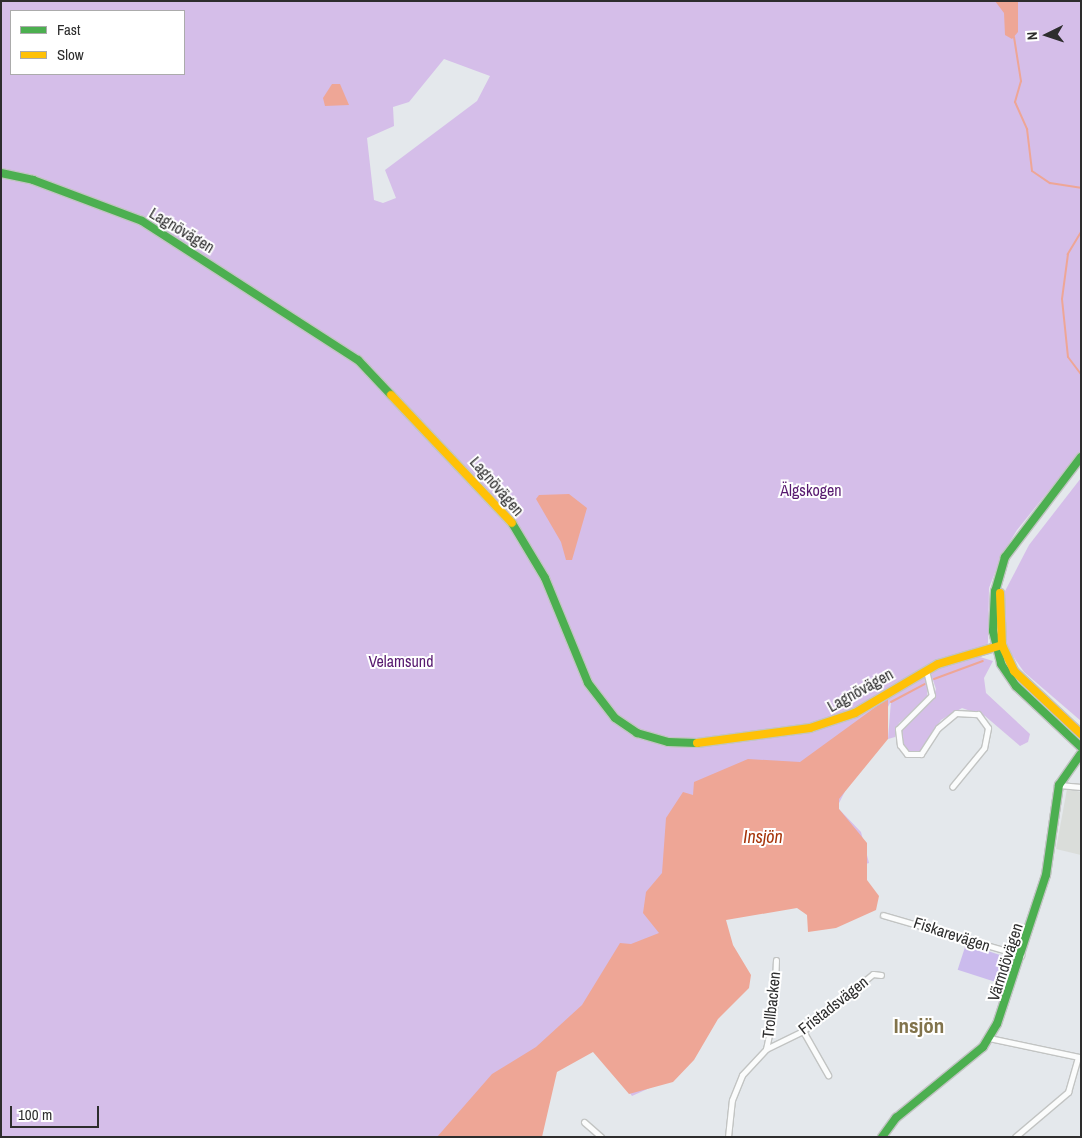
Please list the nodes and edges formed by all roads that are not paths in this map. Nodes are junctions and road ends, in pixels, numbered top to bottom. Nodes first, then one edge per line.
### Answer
1 (1, 173) edge
2 (1081, 457) edge
3 (998, 646) junction
4 (926, 670) junction
5 (1081, 734) edge
6 (1081, 747) edge
7 (1081, 754) edge
8 (1059, 785) junction
9 (952, 787) dead end
10 (1081, 787) edge
11 (883, 915) dead end
12 (1021, 956) junction
13 (776, 960) dead end
14 (881, 975) dead end
15 (803, 1031) junction
16 (989, 1038) junction
17 (766, 1049) junction
18 (1079, 1057) edge
19 (828, 1075) dead end
20 (584, 1122) dead end
21 (602, 1137) edge
22 (728, 1137) edge
23 (882, 1137) edge
24 (1014, 1137) edge

1 - 4 street, Lagnövägen
2 - 3 street
3 - 4 street, Lagnövägen
3 - 5 street
3 - 6 street
4 - 9 street
7 - 8 street, Värmdövägen
8 - 10 street
8 - 12 street, Värmdövägen
11 - 12 street, Fiskarevägen
12 - 16 street, Värmdövägen
13 - 17 street, Trollbacken
14 - 15 street, Fristadsvägen
15 - 17 street, Fristadsvägen
15 - 19 street
16 - 18 street
16 - 23 street, Värmdövägen
17 - 22 street, Fristadsvägen
18 - 24 street
20 - 21 street

